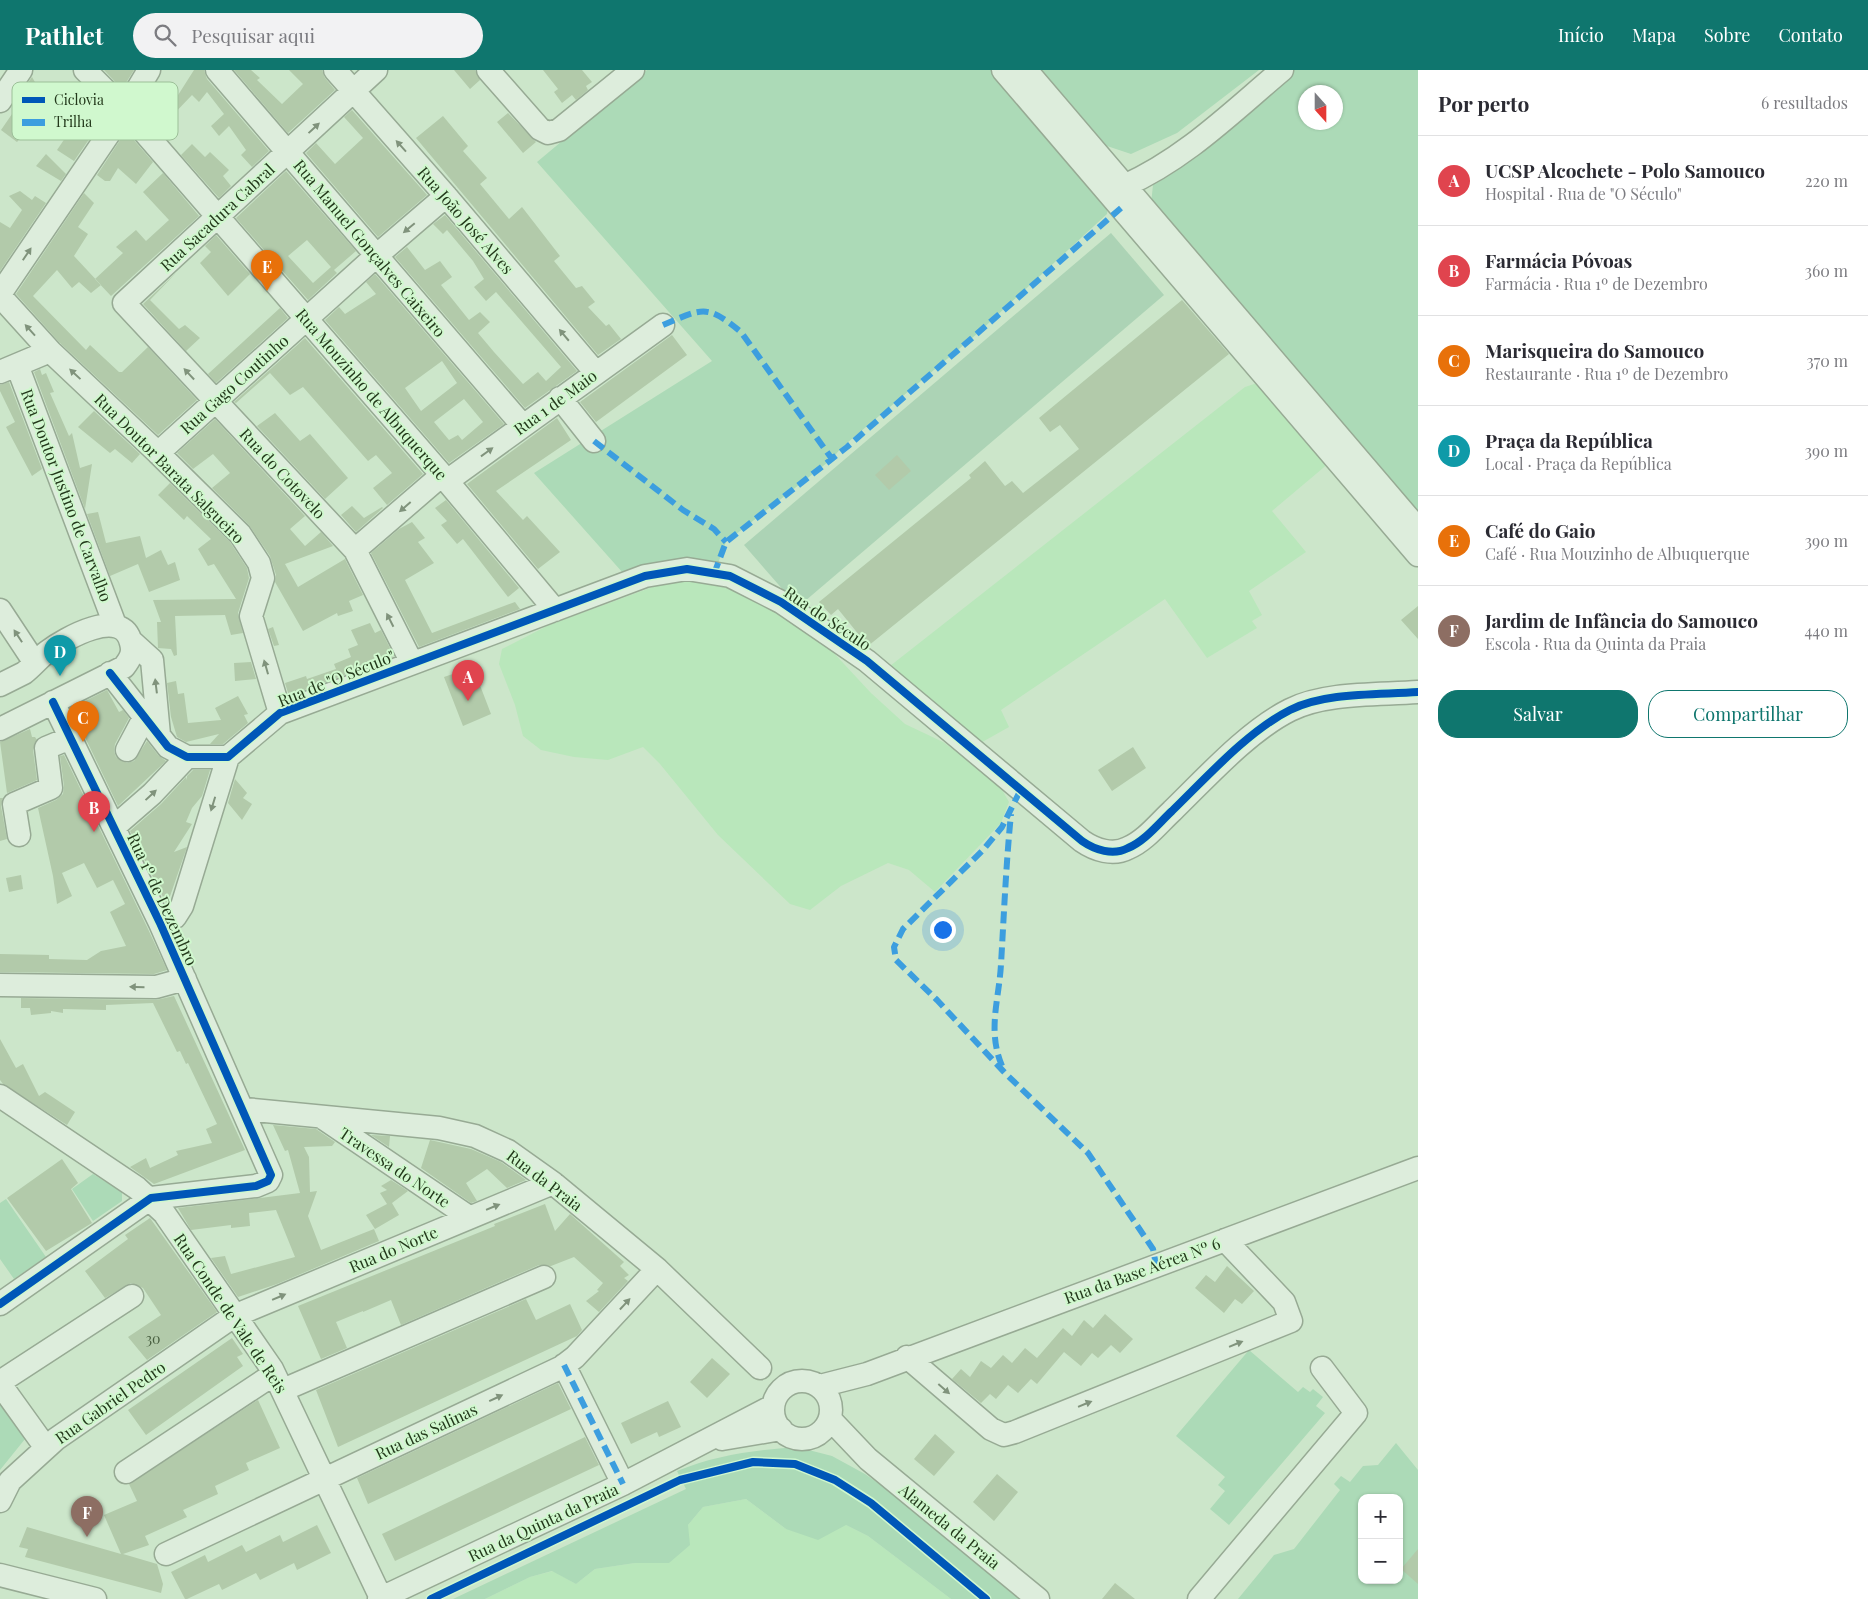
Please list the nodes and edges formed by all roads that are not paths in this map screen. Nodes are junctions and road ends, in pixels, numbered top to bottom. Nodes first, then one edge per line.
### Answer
1 (21, 70) edge
2 (85, 70) edge
3 (149, 70) edge
4 (217, 70) edge
5 (335, 70) edge
6 (376, 70) edge
7 (488, 70) edge
8 (1003, 70) edge
9 (1026, 70) edge
10 (1282, 70) edge
11 (621, 76) edge
12 (13, 82) edge
13 (97, 82) edge
14 (142, 82) edge
15 (12, 83) edge
16 (353, 91) junction
17 (0, 101) edge
18 (105, 140) edge
19 (151, 140) edge
20 (289, 152) junction
21 (1124, 186) junction
22 (446, 196) junction
23 (216, 217) junction
24 (376, 256) junction
25 (0, 295) edge
26 (124, 303) joint
27 (306, 319) junction
28 (663, 325) dead end
29 (50, 352) junction
30 (9, 369) edge
31 (596, 372) junction
32 (560, 398) junction
33 (214, 401) junction
34 (523, 426) junction
35 (594, 441) dead end
36 (158, 453) junction
37 (445, 478) junction
38 (1418, 529) edge
39 (355, 550) junction
40 (1418, 555) edge
41 (0, 610) edge
42 (555, 610) junction
43 (115, 625) junction
44 (131, 642) junction
45 (35, 663) junction
46 (412, 663) junction
47 (110, 673) junction
48 (0, 685) edge
49 (1418, 692) edge
50 (54, 702) junction
51 (280, 714) junction
52 (144, 718) junction
53 (0, 729) edge
54 (159, 735) junction
55 (70, 738) junction
56 (127, 750) dead end
57 (187, 757) junction
58 (228, 757) junction
59 (114, 827) junction
60 (19, 835) dead end
61 (160, 923) junction
62 (185, 979) junction
63 (0, 985) edge
64 (0, 1096) edge
65 (244, 1109) junction
66 (322, 1117) junction
67 (1418, 1168) edge
68 (553, 1183) junction
69 (151, 1198) junction
70 (469, 1217) junction
71 (1225, 1240) junction
72 (657, 1269) junction
73 (544, 1277) dead end
74 (4, 1293) edge
75 (132, 1296) dead end
76 (234, 1316) junction
77 (908, 1357) junction
78 (564, 1365) junction
79 (760, 1368) dead end
80 (1322, 1368) dead end
81 (279, 1382) junction
82 (0, 1383) edge
83 (773, 1406) junction
84 (824, 1411) junction
85 (780, 1430) junction
86 (706, 1442) junction
87 (46, 1448) junction
88 (126, 1472) dead end
89 (325, 1479) junction
90 (623, 1484) junction
91 (0, 1502) edge
92 (166, 1554) dead end
93 (0, 1575) edge
94 (380, 1598) edge
95 (95, 1599) edge
96 (1038, 1599) edge
97 (1199, 1599) edge

1 - 12 street
2 - 13 street, Rua Mouzinho de Albuquerque
3 - 14 street
4 - 20 street, Rua Manuel Gonçalves Caixeiro
5 - 16 street, Rua João José Alves
6 - 16 street, Rua Sacadura Cabral
7 - 11 street
8 - 40 street
9 - 21 street
10 - 21 street
15 - 17 street
20 -> 16 street, Rua Sacadura Cabral
22 -> 16 street, Rua João José Alves
25 -> 18 street
19 - 23 street, Rua Mouzinho de Albuquerque
20 - 23 street, Rua Sacadura Cabral
20 - 24 street, Rua Manuel Gonçalves Caixeiro
21 - 38 street
22 -> 24 street, Rua Gago Coutinho
31 -> 22 street, Rua João José Alves
23 - 26 street, Rua Sacadura Cabral
23 - 27 street, Rua Mouzinho de Albuquerque
24 - 27 street, Rua Gago Coutinho
24 - 34 street, Rua Manuel Gonçalves Caixeiro
29 -> 25 street, Rua Doutor Barata Salgueiro
33 -> 26 street, Rua do Cotovelo
27 - 33 street, Rua Gago Coutinho
27 - 37 street, Rua Mouzinho de Albuquerque
28 - 31 street, Rua 1 de Maio
29 - 30 street
36 -> 29 street, Rua Doutor Barata Salgueiro
30 - 43 street, Rua Doutor Justino de Carvalho
31 - 32 street, Rua 1 de Maio
32 - 34 street, Rua 1 de Maio
32 - 35 street
33 - 36 street, Rua Gago Coutinho
33 - 39 street, Rua do Cotovelo
37 -> 34 street, Rua 1 de Maio
51 -> 36 street, Rua Doutor Barata Salgueiro
37 -> 39 street, Rua 1 de Maio
37 - 42 street, Rua Mouzinho de Albuquerque
46 -> 39 street, Rua do Cotovelo
45 -> 41 street
42 - 46 street, Rua de "O Século"
42 - 49 street, Rua do Século
43 - 44 street
43 - 45 street
44 - 47 street
54 -> 44 street
45 - 48 street
46 - 51 street, Rua de "O Século"
47 - 50 street
47 - 52 street
50 - 53 street
50 - 55 street, Rua 1º de Dezembro
51 - 58 street, Rua de "O Século"
52 - 54 street
52 - 56 street
54 - 57 street
55 - 59 street, Rua 1º de Dezembro
55 - 60 street
57 - 58 street
59 -> 57 street
58 -> 61 street
59 - 61 street, Rua 1º de Dezembro
61 - 62 street, Rua 1º de Dezembro
62 -> 63 street
62 - 65 street, Rua 1º de Dezembro
64 - 69 street, Rua Conde de Vale de Reis
65 - 66 street, Rua da Praia
65 - 69 street, Rua 1º de Dezembro
66 - 68 street, Rua da Praia
66 - 70 street, Travessa do Norte
67 - 71 street, Rua da Base Aérea Nº 6
70 -> 68 street, Rua do Norte
68 - 72 street, Rua da Praia
69 - 74 street
69 - 76 street, Rua Conde de Vale de Reis
76 -> 70 street, Rua do Norte
71 - 77 street, Rua da Base Aérea Nº 6
77 -> 71 street
78 -> 72 street, Rua das Salinas
72 - 79 street, Rua da Praia
73 - 81 street
75 - 82 street
76 - 81 street, Rua Conde de Vale de Reis
76 - 87 street, Rua Gabriel Pedro
77 - 84 street, Rua da Base Aérea Nº 6
89 -> 78 street, Rua das Salinas
78 - 90 street
80 - 97 street
81 - 88 street
81 - 89 street, Rua Conde de Vale de Reis
82 - 87 street
83 - 84 street
83 - 85 street
83 - 86 street, Rua da Quinta da Praia
84 - 85 street
84 - 96 street, Alameda da Praia
85 - 86 street
86 - 90 street, Rua da Quinta da Praia
87 - 91 street, Rua Gabriel Pedro
89 - 92 street, Rua das Salinas
89 - 94 street, Rua Conde de Vale de Reis
90 - 94 street, Rua da Quinta da Praia
93 - 95 street

